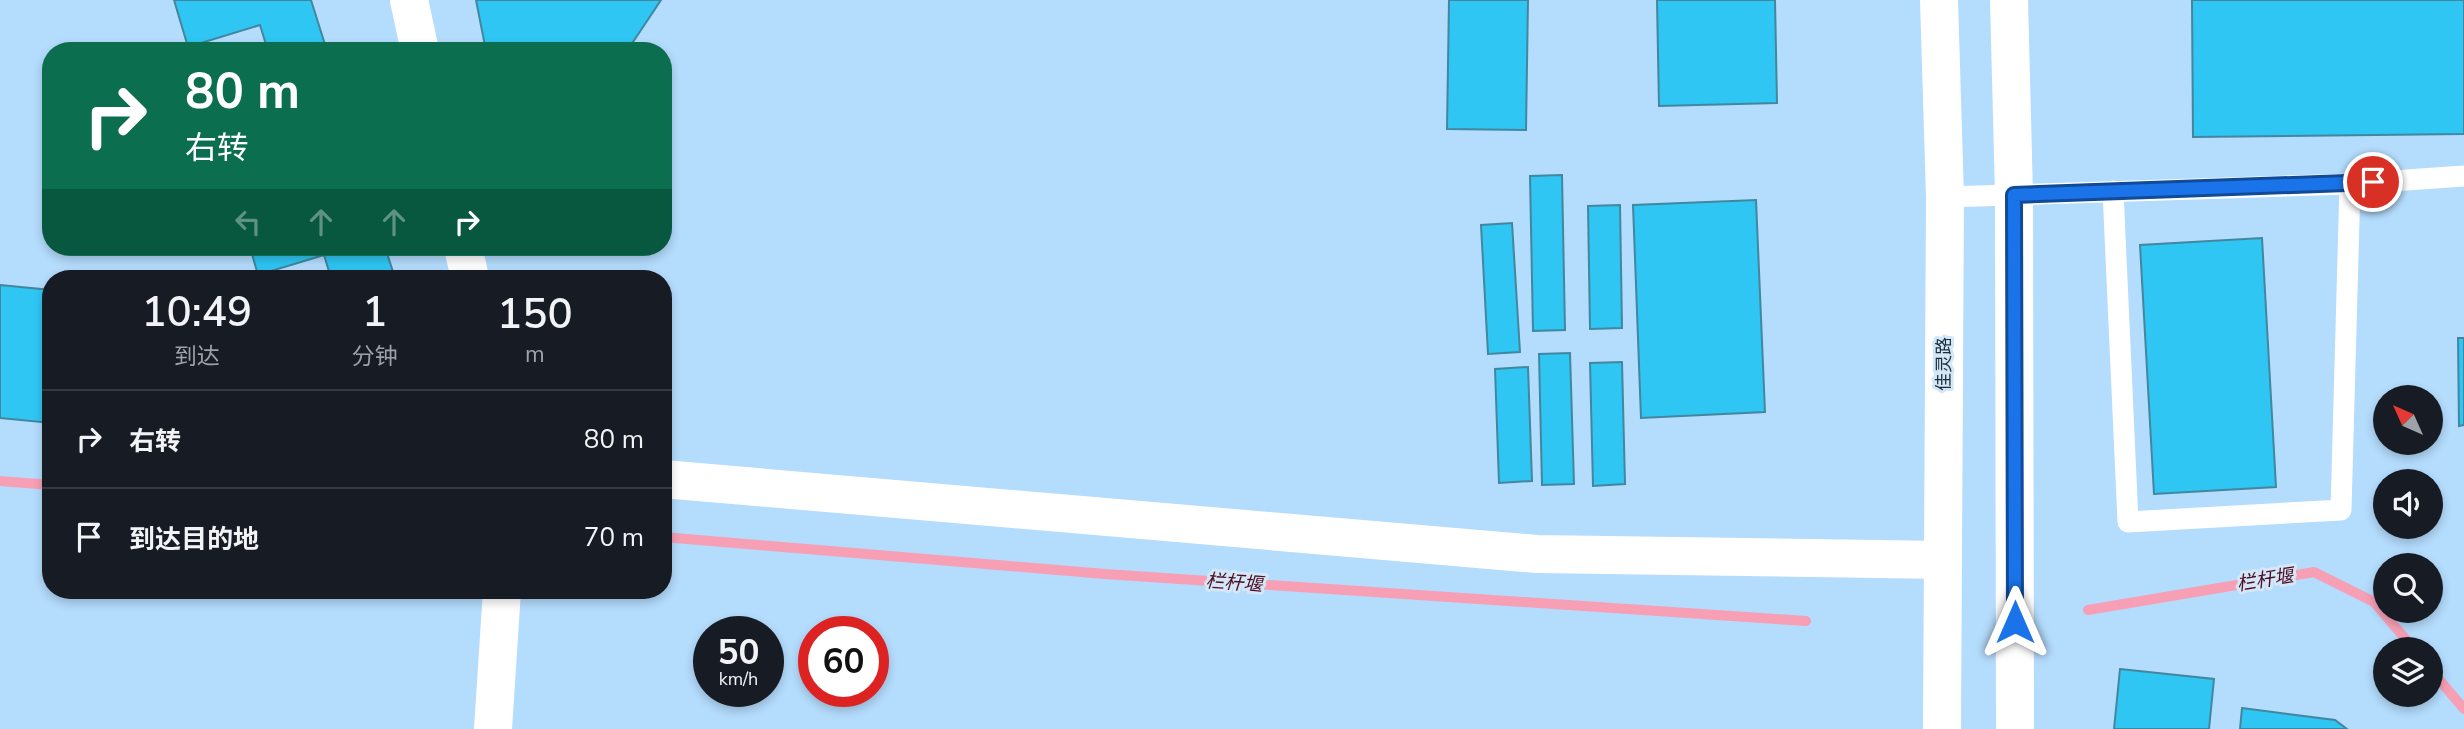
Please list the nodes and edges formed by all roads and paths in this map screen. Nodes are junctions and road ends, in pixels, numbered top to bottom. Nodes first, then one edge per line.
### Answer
1 (410, 0) edge
2 (1939, 0) edge
3 (2008, 0) edge
4 (419, 42) edge
5 (2464, 176) edge
6 (2350, 184) junction
7 (2113, 191) junction
8 (2014, 195) junction
9 (1945, 197) junction
10 (672, 480) edge
11 (1943, 560) junction
12 (501, 599) edge
13 (493, 729) edge
14 (1942, 729) edge
15 (2015, 729) edge

1 - 4 street
2 - 9 street, 佳灵路
3 - 8 street
5 - 6 lane
6 - 7 lane
6 - 7 lane
7 - 8 lane
8 - 9 lane
8 - 15 street
9 - 11 street, 佳灵路
10 - 11 street
11 - 14 street, 佳灵路
12 - 13 street

